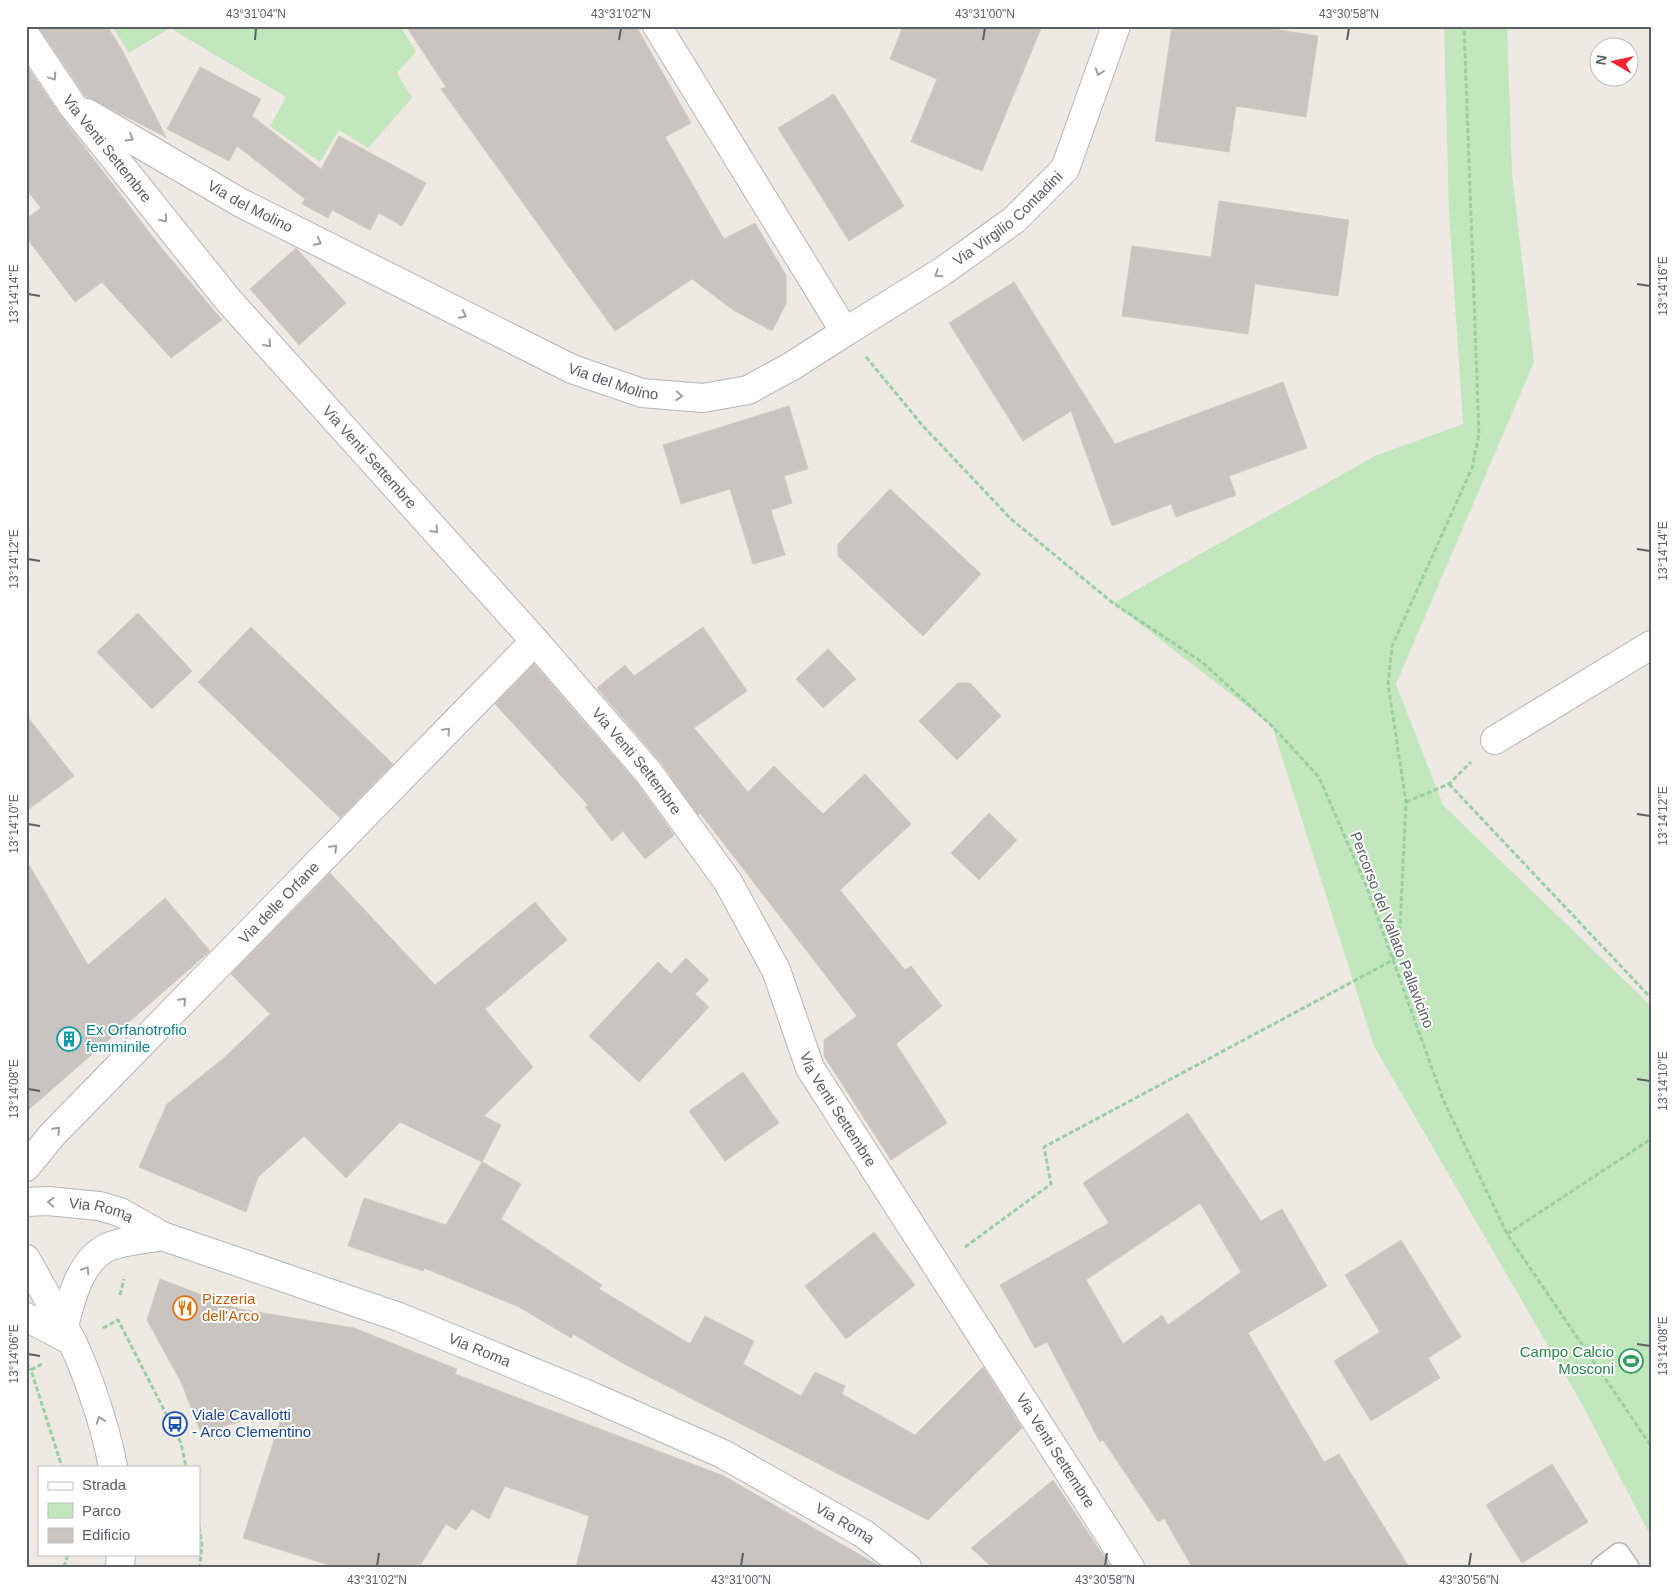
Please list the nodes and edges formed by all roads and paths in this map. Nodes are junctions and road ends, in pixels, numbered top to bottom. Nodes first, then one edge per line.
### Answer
1 (657, 26) edge
2 (1116, 26) edge
3 (1464, 26) edge
4 (26, 36) edge
5 (72, 105) junction
6 (845, 332) junction
7 (535, 642) junction
8 (1651, 645) edge
9 (1495, 740) joint
10 (1449, 784) junction
11 (1406, 802) junction
12 (1392, 960) junction
13 (1651, 998) edge
14 (1651, 1139) edge
15 (26, 1167) edge
16 (26, 1202) edge
17 (1507, 1234) junction
18 (162, 1236) junction
19 (26, 1260) edge
20 (937, 1268) junction
21 (124, 1279) dead end
22 (120, 1295) dead end
23 (26, 1317) edge
24 (68, 1334) junction
25 (26, 1362) edge
26 (31, 1370) dead end
27 (1651, 1446) edge
28 (113, 1466) edge
29 (200, 1533) edge
30 (200, 1567) edge
31 (907, 1567) edge
32 (1130, 1567) edge
33 (1602, 1567) edge
34 (1628, 1567) edge

1 - 6 street
2 -> 6 street, Via Virgilio Contadini
3 - 11 path
4 -> 5 street, Via Venti Settembre
5 -> 6 street, Via del Molino
5 -> 7 street, Via Venti Settembre
6 - 12 path, Percorso del Vallato Pallavicino
15 -> 7 street, Via delle Orfane
7 - 20 street, Via Venti Settembre
8 - 9 street
9 - 10 path
10 - 11 path
10 - 13 path
11 - 12 path
12 - 17 path, Percorso del Vallato Pallavicino
12 - 20 path
14 - 17 path
18 -> 16 street, Via Roma
17 - 27 path, Percorso del Vallato Pallavicino
24 -> 18 street
18 - 31 street, Via Roma
19 - 24 street
20 - 32 street, Via Venti Settembre
21 - 22 path
23 - 24 street
28 -> 24 street
25 - 26 path
29 - 30 path
33 - 34 lane

